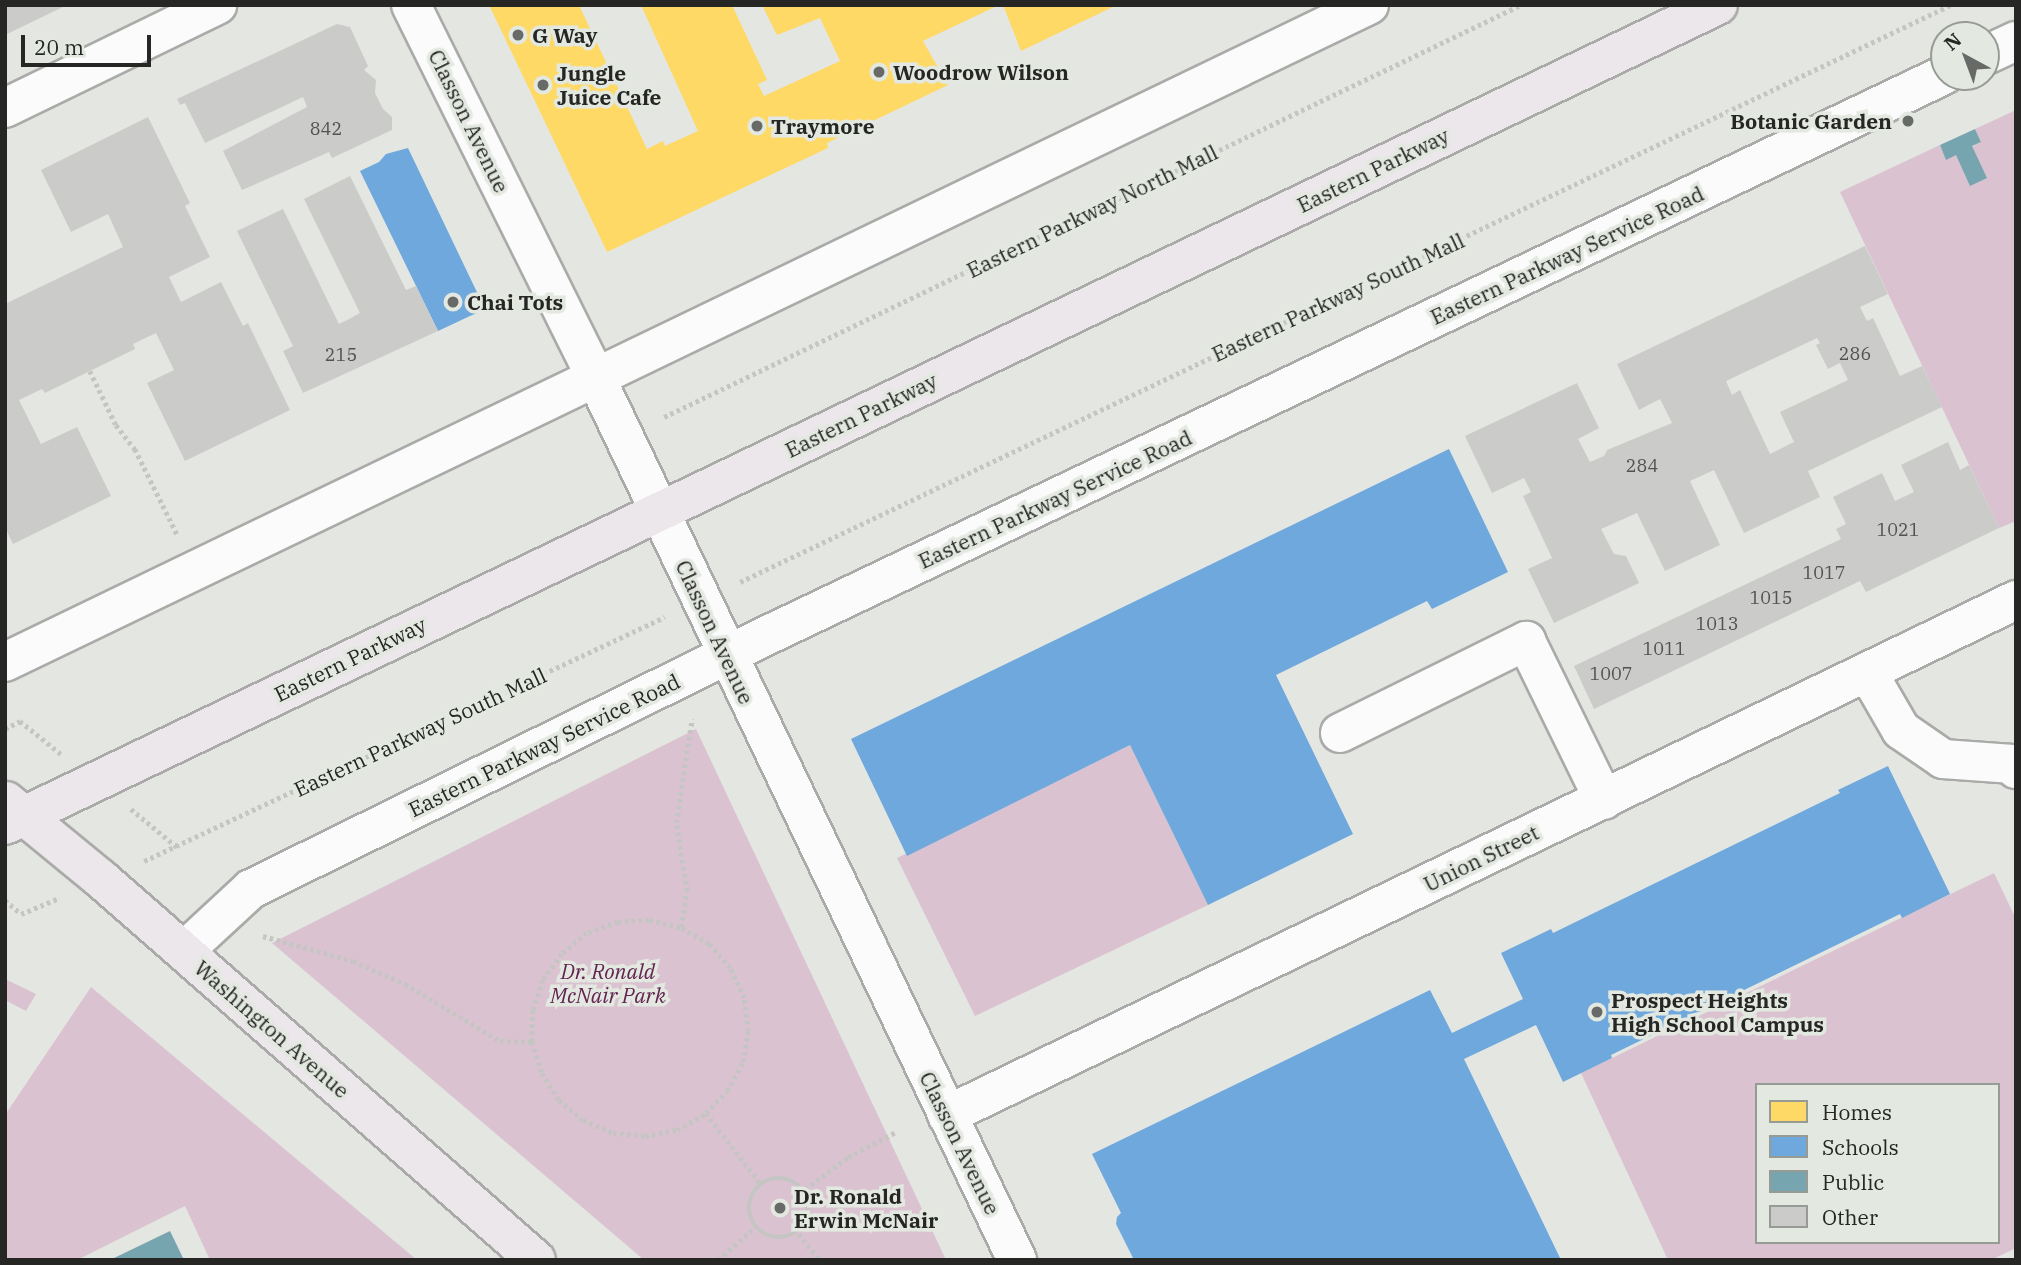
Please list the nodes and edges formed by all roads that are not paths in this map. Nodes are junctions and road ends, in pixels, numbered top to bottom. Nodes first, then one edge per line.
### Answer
1 (217, 5) edge
2 (411, 5) edge
3 (1369, 5) edge
4 (1718, 5) edge
5 (2016, 41) edge
6 (2000, 48) edge
7 (1930, 82) edge
8 (5, 108) edge
9 (595, 376) junction
10 (658, 511) junction
11 (2016, 600) edge
12 (727, 655) junction
13 (5, 662) edge
14 (1868, 673) junction
15 (1340, 733) dead end
16 (2016, 769) edge
17 (1604, 800) junction
18 (11, 814) edge
19 (184, 951) junction
20 (947, 1115) junction
21 (536, 1260) edge
22 (1017, 1260) edge

1 - 8 street
2 - 9 street, Classon Avenue
3 - 9 street
4 - 10 main road, Eastern Parkway
5 - 6 street
7 - 12 street, Eastern Parkway Service Road
9 - 10 street, Classon Avenue
9 - 13 street
10 - 12 street, Classon Avenue
10 - 18 main road, Eastern Parkway
11 - 14 street, Union Street
12 - 19 street, Eastern Parkway Service Road
12 - 20 street, Classon Avenue
14 - 16 street
14 - 17 street, Union Street
15 - 17 street
17 - 20 street, Union Street
18 - 19 main road, Washington Avenue
19 - 21 main road, Washington Avenue
20 - 22 street, Classon Avenue

